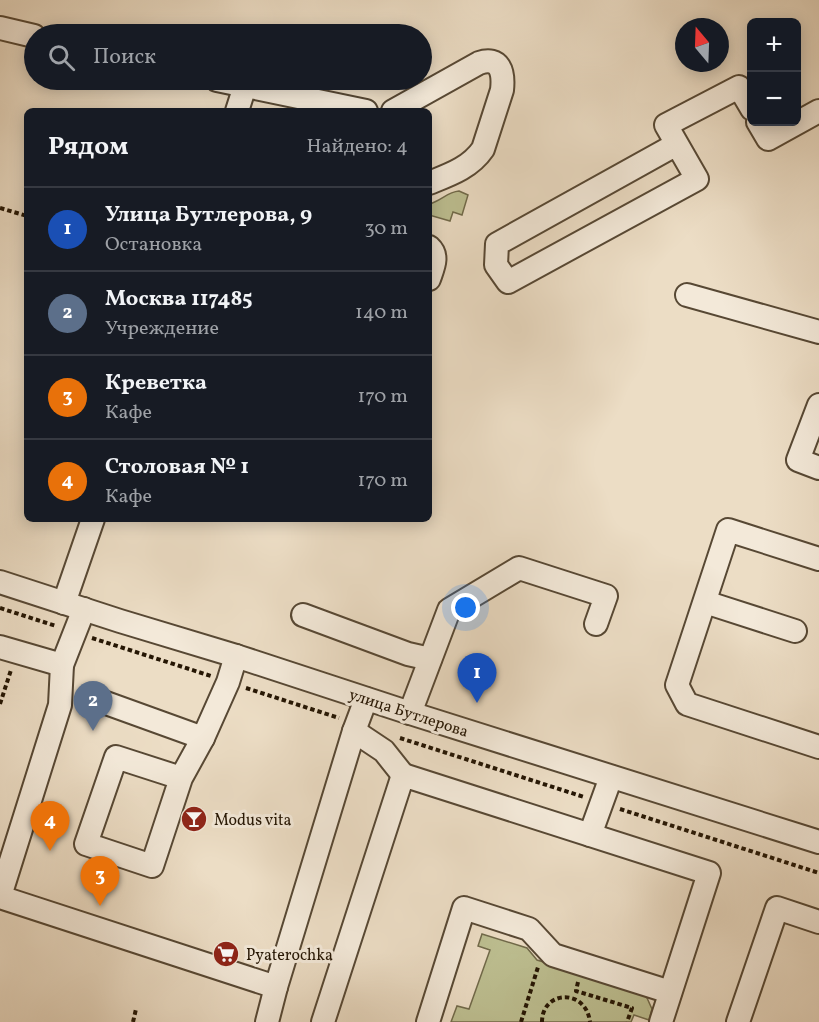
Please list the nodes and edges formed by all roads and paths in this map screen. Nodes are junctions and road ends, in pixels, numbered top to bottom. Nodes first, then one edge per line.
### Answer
1 (0, 28) edge
2 (24, 34) edge
3 (432, 89) edge
4 (244, 90) edge
5 (264, 90) edge
6 (431, 90) edge
7 (747, 101) edge
8 (238, 108) edge
9 (351, 108) edge
10 (398, 108) edge
11 (819, 111) edge
12 (801, 121) edge
13 (760, 126) edge
14 (791, 126) edge
15 (677, 144) junction
16 (432, 182) edge
17 (0, 208) edge
18 (24, 215) edge
19 (432, 249) edge
20 (432, 268) edge
21 (687, 295) dead end
22 (819, 332) edge
23 (819, 405) edge
24 (819, 468) edge
25 (92, 522) edge
26 (819, 559) edge
27 (0, 582) edge
28 (705, 602) junction
29 (74, 606) junction
30 (0, 608) edge
31 (303, 615) dead end
32 (596, 624) dead end
33 (795, 631) dead end
34 (76, 633) junction
35 (8, 650) edge
36 (236, 656) junction
37 (430, 659) junction
38 (62, 665) junction
39 (228, 682) junction
40 (95, 699) dead end
41 (366, 699) junction
42 (0, 704) edge
43 (410, 713) junction
44 (356, 728) junction
45 (390, 735) dead end
46 (203, 738) junction
47 (819, 747) edge
48 (403, 775) junction
49 (611, 777) junction
50 (181, 778) junction
51 (602, 803) junction
52 (590, 835) junction
53 (819, 842) edge
54 (819, 873) edge
55 (0, 896) edge
56 (819, 922) edge
57 (545, 946) junction
58 (584, 964) junction
59 (276, 987) junction
60 (576, 991) junction
61 (670, 992) junction
62 (573, 998) junction
63 (136, 1010) dead end
64 (133, 1022) edge
65 (267, 1022) edge
66 (323, 1022) edge
67 (428, 1022) edge
68 (521, 1022) edge
69 (542, 1022) edge
70 (590, 1022) edge
71 (627, 1022) edge
72 (661, 1022) edge
73 (738, 1022) edge

1 - 2 street
3 - 16 street
4 - 8 street
5 - 9 street
6 - 10 street
7 - 15 street
11 - 12 street
13 - 14 street
15 - 15 street
17 - 18 path
19 - 20 street
21 - 22 street
23 - 24 street
25 - 29 street
26 - 28 street
27 - 29 street, улица Бутлерова
28 - 33 street
28 - 47 street
29 - 34 street
29 - 36 street, улица Бутлерова
30 - 34 path
31 - 37 street
32 - 37 street
34 - 38 street
34 - 39 path
35 - 38 street
35 - 42 path
36 - 39 street
36 - 41 street, улица Бутлерова
37 - 43 street
38 - 55 street
39 - 44 path
39 - 46 street
40 - 46 street
41 - 43 street, улица Бутлерова
41 - 44 street
43 - 49 street, улица Бутлерова
44 - 48 street
44 - 59 street
45 - 51 path
46 - 50 street
48 - 52 street
48 - 66 street
49 - 51 street
49 - 53 street, улица Бутлерова
50 - 50 street
51 - 52 street
51 - 54 path
52 - 61 street
55 - 59 street
56 - 73 street
57 - 58 street
57 - 67 street
57 - 68 path
58 - 60 path
58 - 61 street
59 - 65 street
60 - 62 path
60 - 71 path
61 - 72 street
62 - 69 path
62 - 70 path
63 - 64 path

